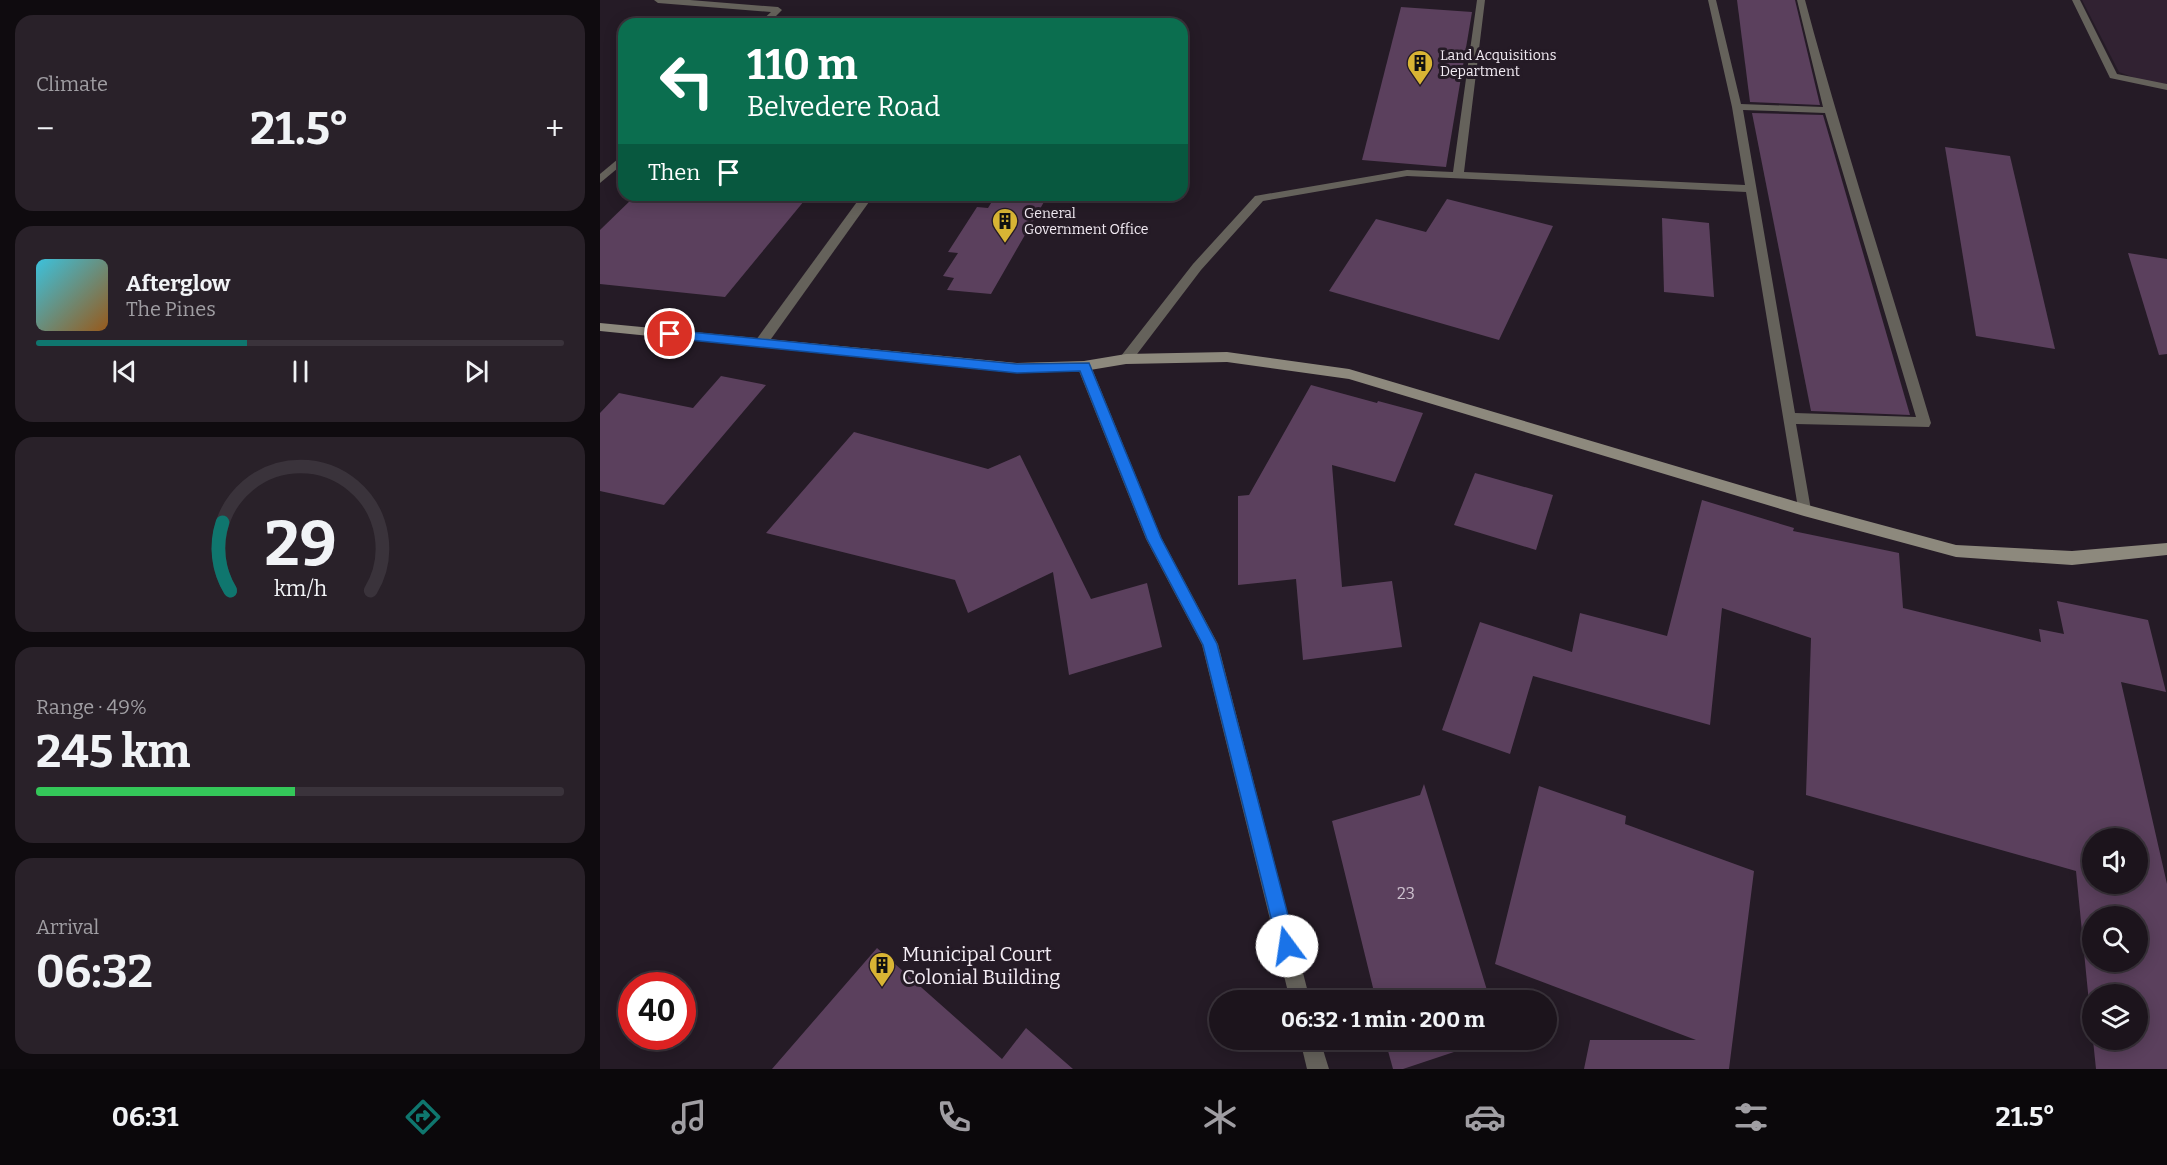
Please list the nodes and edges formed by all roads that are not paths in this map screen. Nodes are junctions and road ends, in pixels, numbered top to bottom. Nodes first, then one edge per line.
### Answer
1 (658, 0) edge
2 (1481, 0) edge
3 (1712, 0) edge
4 (1801, 0) edge
5 (2076, 0) edge
6 (769, 18) edge
7 (2167, 87) edge
8 (1737, 107) junction
9 (1829, 110) junction
10 (618, 163) edge
11 (1458, 176) junction
12 (600, 180) edge
13 (1750, 189) junction
14 (864, 201) edge
15 (601, 328) edge
16 (761, 343) junction
17 (1126, 359) junction
18 (1084, 366) junction
19 (1789, 418) junction
20 (1804, 510) junction
21 (2167, 549) edge
22 (1297, 990) edge
23 (1313, 1050) edge
24 (1318, 1069) edge

1 - 6 street
2 - 11 street
3 - 8 street
4 - 9 street
5 - 7 street
8 - 9 street
8 - 13 street
9 - 19 street
10 - 12 street
11 - 13 street
11 - 17 street
13 - 19 street
14 - 16 street
15 - 16 main road
16 - 18 main road
17 - 18 main road
17 - 20 main road
18 - 22 street
19 - 20 street
20 - 21 main road
23 - 24 street

